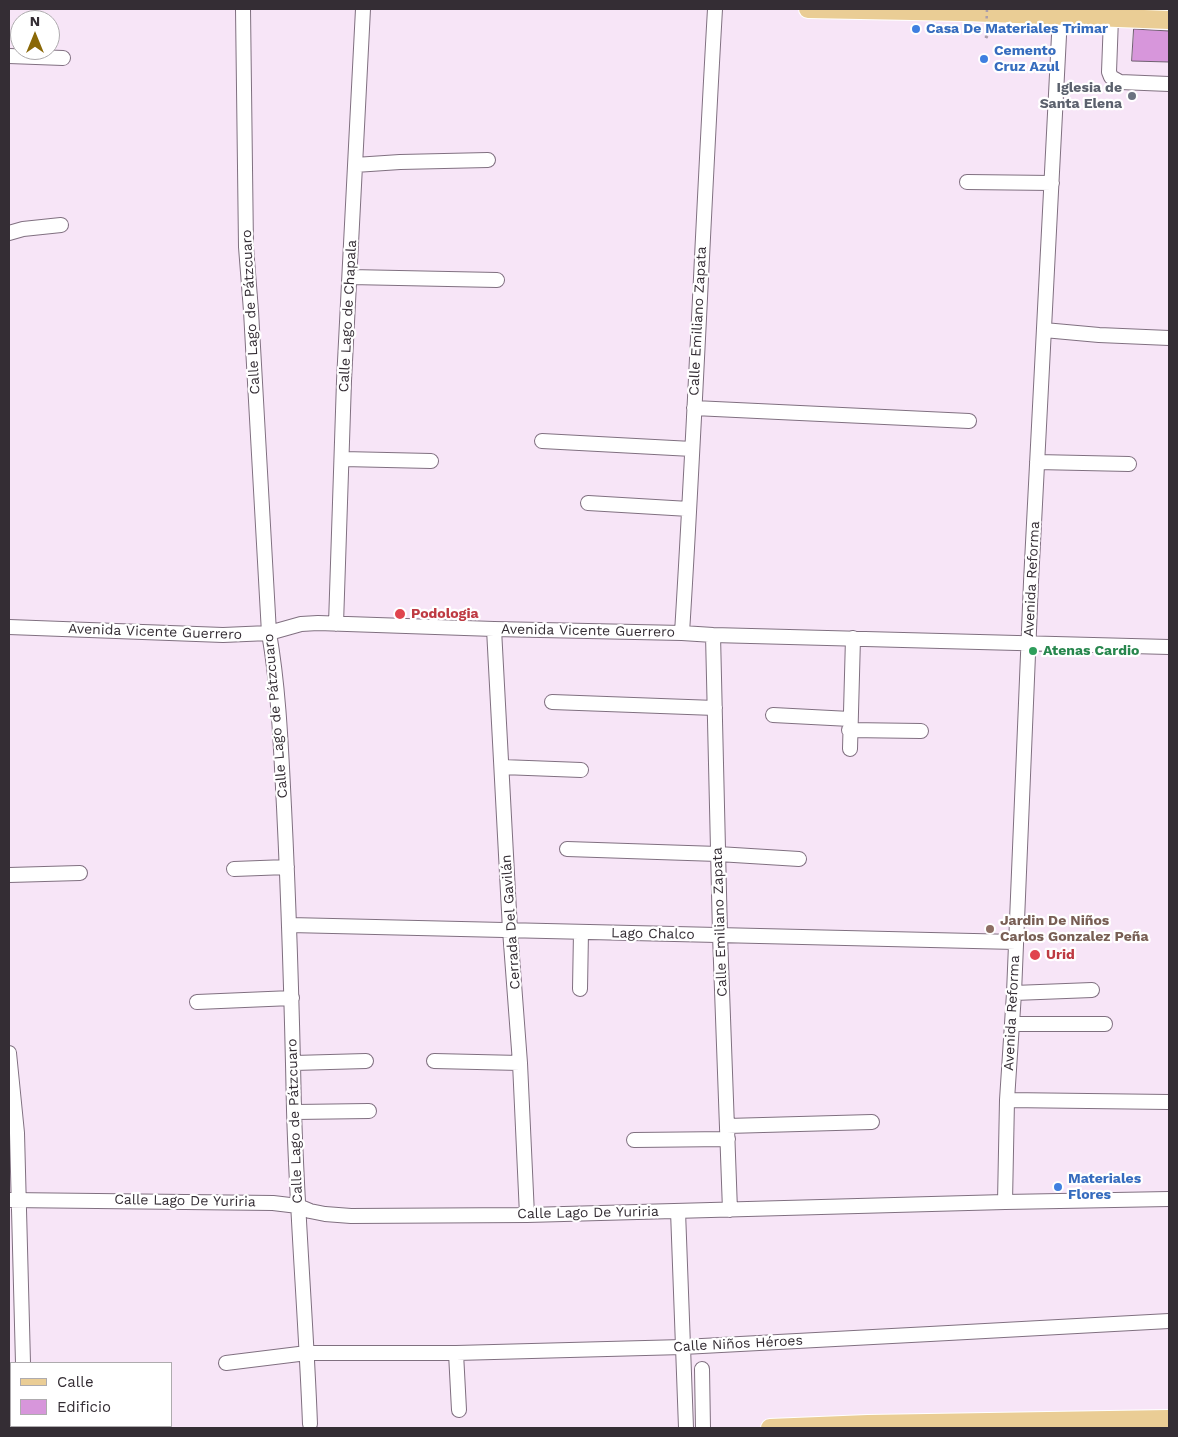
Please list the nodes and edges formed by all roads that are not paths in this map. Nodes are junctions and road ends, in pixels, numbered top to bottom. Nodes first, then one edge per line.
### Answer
1 (243, 9) edge
2 (364, 9) edge
3 (715, 9) edge
4 (808, 9) edge
5 (958, 10) edge
6 (1060, 16) junction
7 (1111, 18) junction
8 (1169, 20) edge
9 (9, 56) edge
10 (63, 58) dead end
11 (1169, 84) edge
12 (488, 160) dead end
13 (355, 165) junction
14 (968, 182) dead end
15 (1052, 183) junction
16 (61, 226) dead end
17 (9, 233) edge
18 (350, 278) junction
19 (497, 280) dead end
20 (1044, 330) junction
21 (1169, 338) edge
22 (694, 408) junction
23 (969, 421) dead end
24 (542, 441) dead end
25 (692, 449) junction
26 (343, 459) junction
27 (431, 461) dead end
28 (1038, 462) junction
29 (1129, 464) dead end
30 (588, 502) dead end
31 (689, 508) junction
32 (336, 624) junction
33 (9, 628) edge
34 (494, 629) junction
35 (269, 633) junction
36 (682, 633) junction
37 (713, 635) junction
38 (853, 638) junction
39 (1029, 643) junction
40 (1169, 647) edge
41 (552, 702) dead end
42 (715, 708) junction
43 (773, 715) dead end
44 (850, 724) junction
45 (921, 731) dead end
46 (850, 749) dead end
47 (502, 767) junction
48 (581, 770) dead end
49 (566, 849) dead end
50 (718, 854) junction
51 (799, 859) dead end
52 (287, 867) junction
53 (234, 869) dead end
54 (80, 874) dead end
55 (9, 875) edge
56 (290, 926) junction
57 (510, 930) junction
58 (581, 932) junction
59 (720, 935) junction
60 (1016, 942) junction
61 (580, 989) dead end
62 (1092, 990) dead end
63 (1014, 993) junction
64 (292, 998) junction
65 (197, 1002) dead end
66 (1012, 1024) junction
67 (1105, 1024) dead end
68 (9, 1057) edge
69 (366, 1061) dead end
70 (434, 1061) dead end
71 (294, 1063) junction
72 (520, 1063) junction
73 (1008, 1100) junction
74 (1169, 1102) edge
75 (369, 1111) dead end
76 (294, 1112) junction
77 (872, 1122) dead end
78 (727, 1133) junction
79 (634, 1140) dead end
80 (1169, 1199) edge
81 (14, 1200) edge
82 (1005, 1202) junction
83 (298, 1206) junction
84 (730, 1210) junction
85 (678, 1211) junction
86 (527, 1215) junction
87 (1169, 1321) edge
88 (683, 1346) junction
89 (456, 1352) junction
90 (307, 1353) junction
91 (23, 1362) edge
92 (226, 1363) dead end
93 (702, 1369) dead end
94 (459, 1410) dead end
95 (1169, 1419) edge
96 (310, 1424) dead end
97 (686, 1428) edge
98 (703, 1428) edge
99 (770, 1428) edge

1 - 35 street, Calle Lago de Pátzcuaro
2 - 13 street, Calle Lago de Chapala
3 - 22 street, Calle Emiliano Zapata
4 - 5 main road
5 - 6 main road
6 - 7 main road
6 - 15 street, Avenida Reforma
7 - 8 main road
7 - 11 street
9 - 10 street
12 - 13 street
13 - 18 street, Calle Lago de Chapala
14 - 15 street
15 - 20 street, Avenida Reforma
16 - 17 street
18 - 19 street
18 - 26 street, Calle Lago de Chapala
20 - 21 street
20 - 28 street, Avenida Reforma
22 - 23 street
22 - 25 street, Calle Emiliano Zapata
24 - 25 street
25 - 31 street, Calle Emiliano Zapata
26 - 27 street
26 - 32 street, Calle Lago de Chapala
28 - 29 street
28 - 39 street, Avenida Reforma
30 - 31 street
31 - 36 street, Calle Emiliano Zapata
32 - 34 street, Avenida Vicente Guerrero
32 - 35 street, Avenida Vicente Guerrero
33 - 35 street, Avenida Vicente Guerrero
34 - 36 street, Avenida Vicente Guerrero
34 - 47 street, Cerrada Del Gavilán
35 - 52 street, Calle Lago de Pátzcuaro
36 - 37 street, Avenida Vicente Guerrero
37 - 38 street, Avenida Vicente Guerrero
37 - 42 street, Calle Emiliano Zapata
38 - 39 street, Avenida Vicente Guerrero
38 - 44 street
39 - 40 street, Avenida Vicente Guerrero
39 - 60 street, Avenida Reforma
41 - 42 street
42 - 50 street, Calle Emiliano Zapata
43 - 44 street
44 - 45 street
44 - 46 street
47 - 48 street
47 - 57 street, Cerrada Del Gavilán
49 - 50 street
50 - 51 street
50 - 59 street, Calle Emiliano Zapata
52 - 53 street
52 - 56 street, Calle Lago de Pátzcuaro
54 - 55 street
56 - 57 street, Lago Chalco
56 - 64 street, Calle Lago de Pátzcuaro
57 - 58 street, Lago Chalco
57 - 72 street, Cerrada Del Gavilán
58 - 59 street, Lago Chalco
58 - 61 street
59 - 60 street, Lago Chalco
59 - 78 street, Calle Emiliano Zapata
60 - 63 street, Avenida Reforma
62 - 63 street
63 - 66 street, Avenida Reforma
64 - 65 street
64 - 71 street, Calle Lago de Pátzcuaro
66 - 67 street
66 - 73 street, Avenida Reforma
68 - 81 street
69 - 71 street
70 - 72 street
71 - 76 street, Calle Lago de Pátzcuaro
72 - 86 street, Cerrada Del Gavilán
73 - 74 street
73 - 82 street, Avenida Reforma
75 - 76 street
76 - 83 street, Calle Lago de Pátzcuaro
77 - 78 street
78 - 79 street
78 - 84 street, Calle Emiliano Zapata
80 - 82 street, Calle Lago De Yuriria
81 - 83 street, Calle Lago De Yuriria
81 - 91 street
82 - 84 street, Calle Lago De Yuriria
83 - 86 street, Calle Lago De Yuriria
83 - 90 street, Calle Lago de Pátzcuaro
84 - 85 street, Calle Lago De Yuriria
85 - 86 street, Calle Lago De Yuriria
85 - 88 street
87 - 88 street, Calle Niños Héroes
88 - 89 street, Calle Niños Héroes
88 - 97 street
89 - 90 street, Calle Niños Héroes
89 - 94 street
90 - 92 street, Calle Niños Héroes
90 - 96 street, Calle Lago de Pátzcuaro
93 - 98 street
95 - 99 main road

